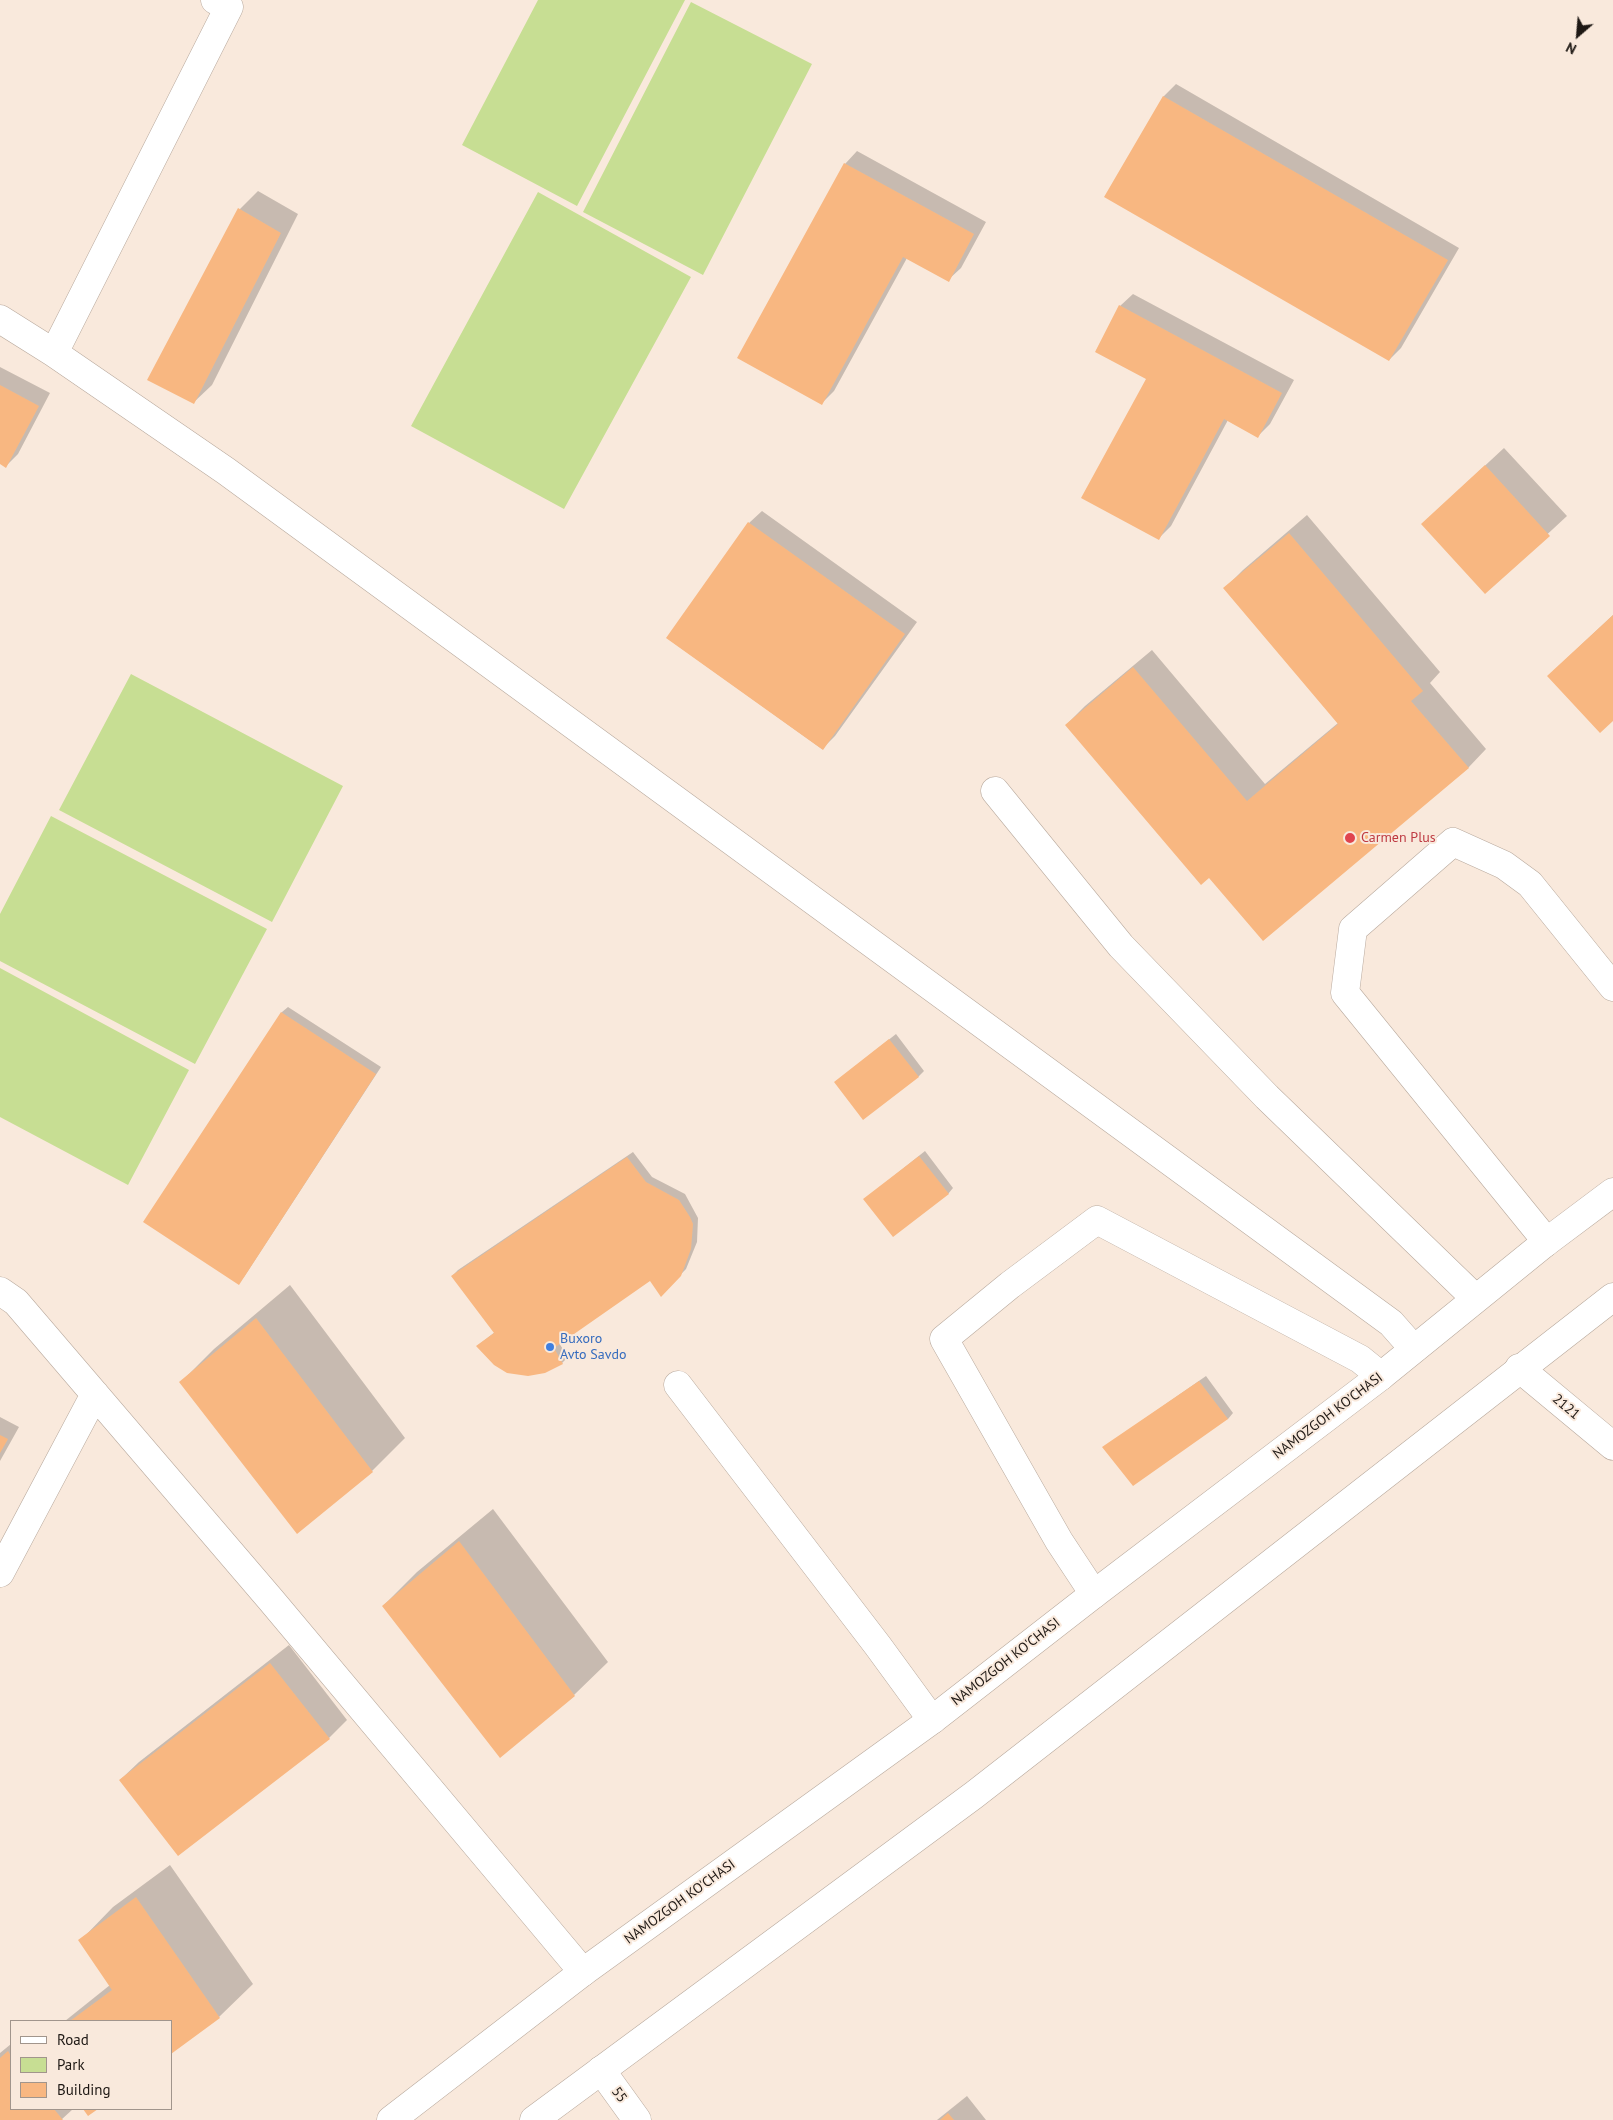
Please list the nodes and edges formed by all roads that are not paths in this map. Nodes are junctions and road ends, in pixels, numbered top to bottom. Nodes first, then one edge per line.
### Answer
1 (215, 0) edge
2 (0, 320) edge
3 (54, 353) junction
4 (995, 791) dead end
5 (1613, 987) edge
6 (1613, 1192) edge
7 (1545, 1243) junction
8 (0, 1291) edge
9 (1613, 1297) edge
10 (1475, 1298) junction
11 (1413, 1348) junction
12 (1519, 1368) junction
13 (1381, 1376) junction
14 (678, 1385) dead end
15 (95, 1394) junction
16 (1613, 1446) edge
17 (0, 1573) edge
18 (1094, 1594) junction
19 (932, 1720) junction
20 (582, 1972) junction
21 (601, 2070) junction
22 (391, 2120) edge
23 (534, 2120) edge
24 (637, 2120) edge

1 - 3 main road
2 - 3 main road
3 - 11 main road
4 - 10 main road
5 - 7 main road
6 - 7 main road, NAMOZGOH KO'CHASI
7 - 10 main road, NAMOZGOH KO'CHASI
8 - 15 main road
9 - 12 main road
10 - 11 main road, NAMOZGOH KO'CHASI
11 - 13 main road, NAMOZGOH KO'CHASI
12 - 16 main road, 2121
12 - 21 main road
13 - 18 main road, NAMOZGOH KO'CHASI
13 - 18 main road
14 - 19 main road
15 - 17 main road
15 - 20 main road
18 - 19 main road, NAMOZGOH KO'CHASI
19 - 20 main road, NAMOZGOH KO'CHASI
20 - 22 main road, NAMOZGOH KO'CHASI
21 - 23 main road
21 - 24 main road, 55

